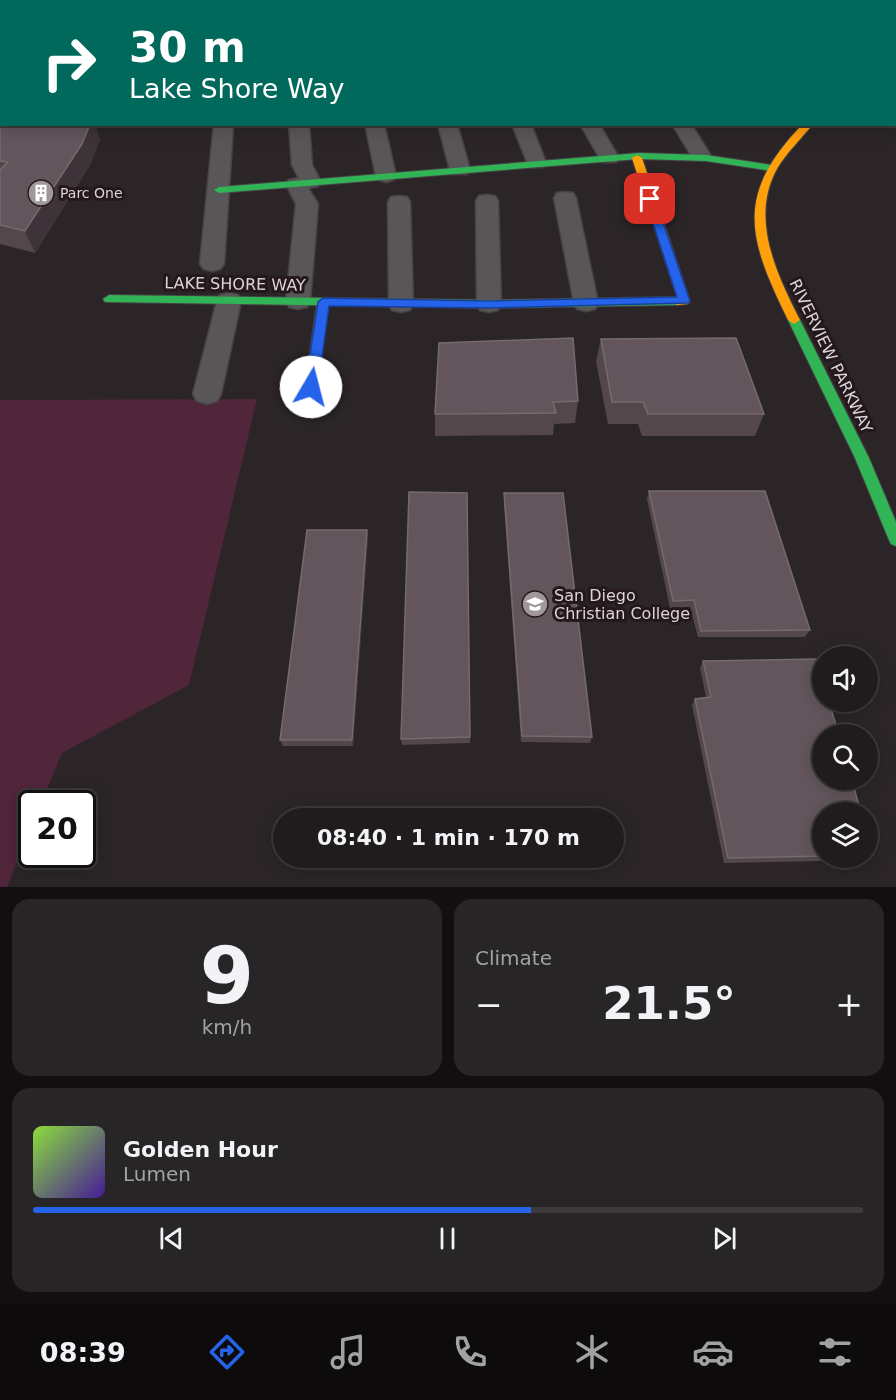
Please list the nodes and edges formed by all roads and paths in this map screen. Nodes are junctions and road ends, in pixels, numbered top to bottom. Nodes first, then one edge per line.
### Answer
1 (223, 126) edge
2 (299, 126) edge
3 (374, 126) edge
4 (448, 126) edge
5 (521, 126) edge
6 (590, 126) edge
7 (682, 126) edge
8 (808, 126) edge
9 (701, 156) junction
10 (609, 158) junction
11 (637, 158) junction
12 (536, 163) junction
13 (772, 168) junction
14 (460, 170) junction
15 (386, 176) junction
16 (304, 183) junction
17 (219, 190) junction
18 (565, 198) dead end
19 (487, 201) dead end
20 (399, 202) dead end
21 (212, 264) dead end
22 (109, 299) dead end
23 (229, 301) junction
24 (298, 301) junction
25 (323, 302) junction
26 (586, 303) junction
27 (401, 304) junction
28 (489, 304) junction
29 (311, 387) dead end
30 (207, 394) dead end
31 (896, 540) edge

1 - 17 street
2 - 16 street
3 - 15 street
4 - 14 street
5 - 12 street
6 - 10 street
7 - 9 street
8 - 13 street, RIVERVIEW PARKWAY
9 - 11 street
9 - 13 street
10 - 11 street
10 - 12 street
11 - 26 street, LAKE SHORE WAY
12 - 14 street
13 - 31 street, RIVERVIEW PARKWAY
14 - 15 street
15 - 16 street
16 - 17 street
16 - 24 street
17 - 21 street
18 - 26 street
19 - 28 street
20 - 27 street
22 - 23 street, LAKE SHORE WAY
23 - 24 street, LAKE SHORE WAY
23 - 30 street
24 - 25 street, LAKE SHORE WAY
25 - 27 street, LAKE SHORE WAY
25 - 29 lane
26 - 28 street, LAKE SHORE WAY
27 - 28 street, LAKE SHORE WAY

